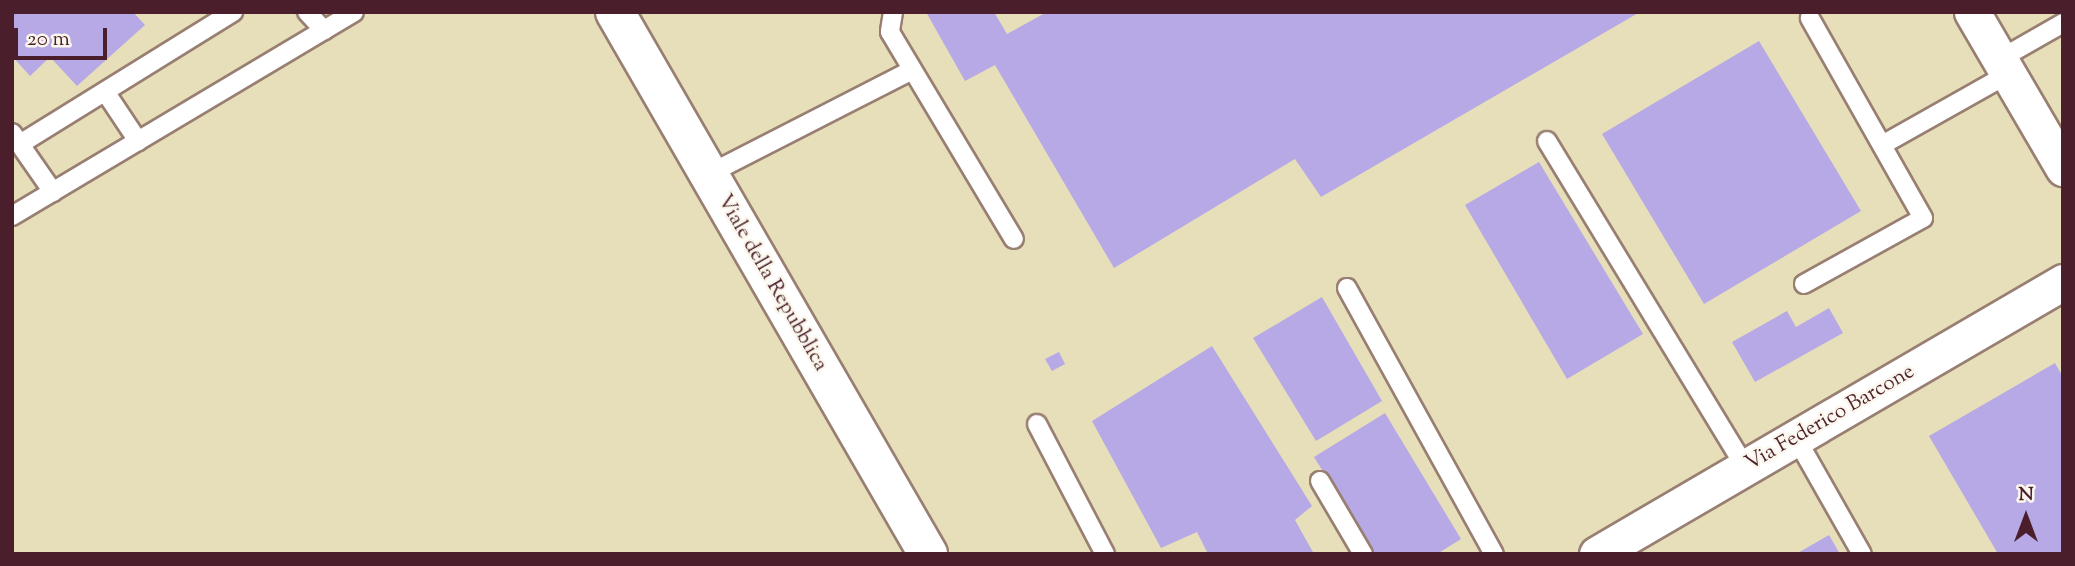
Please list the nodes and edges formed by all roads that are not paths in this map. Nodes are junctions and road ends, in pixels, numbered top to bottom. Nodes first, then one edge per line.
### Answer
1 (233, 12) edge
2 (307, 12) edge
3 (354, 12) edge
4 (615, 12) edge
5 (893, 12) edge
6 (1972, 12) edge
7 (1810, 18) dead end
8 (212, 19) edge
9 (2063, 23) edge
10 (324, 30) junction
11 (2004, 66) junction
12 (912, 70) junction
13 (106, 93) junction
14 (16, 139) edge
15 (138, 141) junction
16 (1547, 141) dead end
17 (1882, 145) junction
18 (2063, 168) edge
19 (709, 174) junction
20 (53, 192) junction
21 (12, 216) edge
22 (1014, 239) dead end
23 (2063, 282) edge
24 (1804, 284) dead end
25 (1347, 288) dead end
26 (1037, 424) dead end
27 (1796, 438) junction
28 (1745, 467) junction
29 (1320, 481) dead end
30 (928, 554) edge
31 (1105, 554) edge
32 (1363, 554) edge
33 (1494, 554) edge
34 (1597, 554) edge
35 (1862, 554) edge

1 - 8 lane
2 - 10 lane
3 - 10 lane
4 - 19 main road, Viale della Repubblica
5 - 12 lane
6 - 11 street
7 - 17 lane
8 - 13 lane
9 - 11 lane
10 - 15 lane
11 - 17 lane
11 - 18 street
12 - 19 lane
12 - 22 lane
13 - 14 lane
13 - 15 lane
14 - 20 lane
15 - 20 lane
16 - 28 lane
17 - 24 lane
19 - 30 main road, Viale della Repubblica
20 - 21 lane
23 - 27 street, Via Federico Barcone
25 - 33 lane
26 - 31 lane
27 - 28 street, Via Federico Barcone
27 - 35 lane
28 - 34 street, Via Federico Barcone
29 - 32 lane

